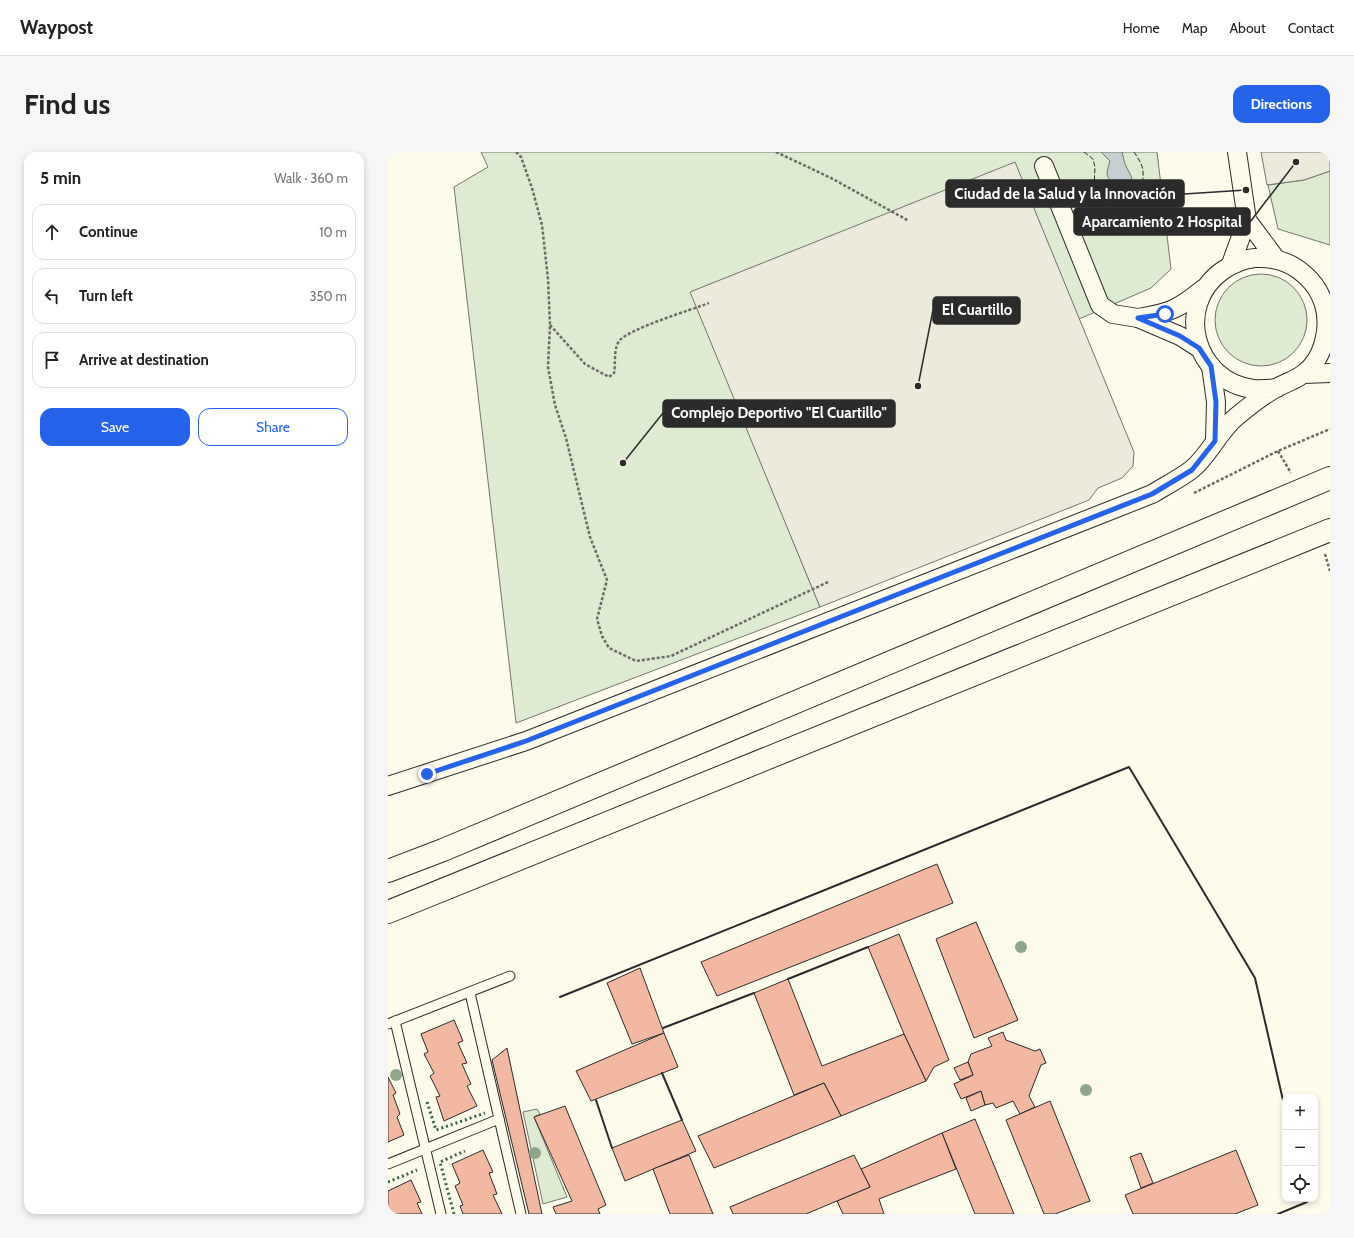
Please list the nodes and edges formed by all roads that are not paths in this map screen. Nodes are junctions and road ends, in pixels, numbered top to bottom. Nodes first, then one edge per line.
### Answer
1 (1237, 152) edge
2 (1044, 166) dead end
3 (1248, 220) junction
4 (1276, 258) junction
5 (1232, 264) junction
6 (1205, 288) junction
7 (1327, 309) edge
8 (1138, 318) junction
9 (1199, 348) junction
10 (1211, 366) junction
11 (1330, 373) edge
12 (1304, 374) junction
13 (1277, 388) junction
14 (1215, 441) junction
15 (1330, 478) edge
16 (1327, 540) edge
17 (388, 786) edge
18 (388, 871) edge
19 (388, 912) edge
20 (510, 976) dead end
21 (470, 993) junction
22 (392, 1023) edge
23 (499, 1119) junction
24 (426, 1149) junction
25 (388, 1164) edge
26 (441, 1214) edge
27 (521, 1214) edge

1 - 3 street
2 - 8 street
3 - 4 street
3 - 5 street
4 - 5 street
4 - 7 street
5 - 6 street
6 - 8 street
6 - 9 street
7 - 12 street
8 - 9 street
9 - 10 street
10 - 13 street
10 - 14 street
11 - 12 street
12 - 13 street
13 - 14 street
14 - 17 street
15 - 18 highway
16 - 19 highway
20 - 21 lane
21 - 22 lane
21 - 23 lane
22 - 24 lane
23 - 24 lane
23 - 27 lane
24 - 25 lane
24 - 26 lane

